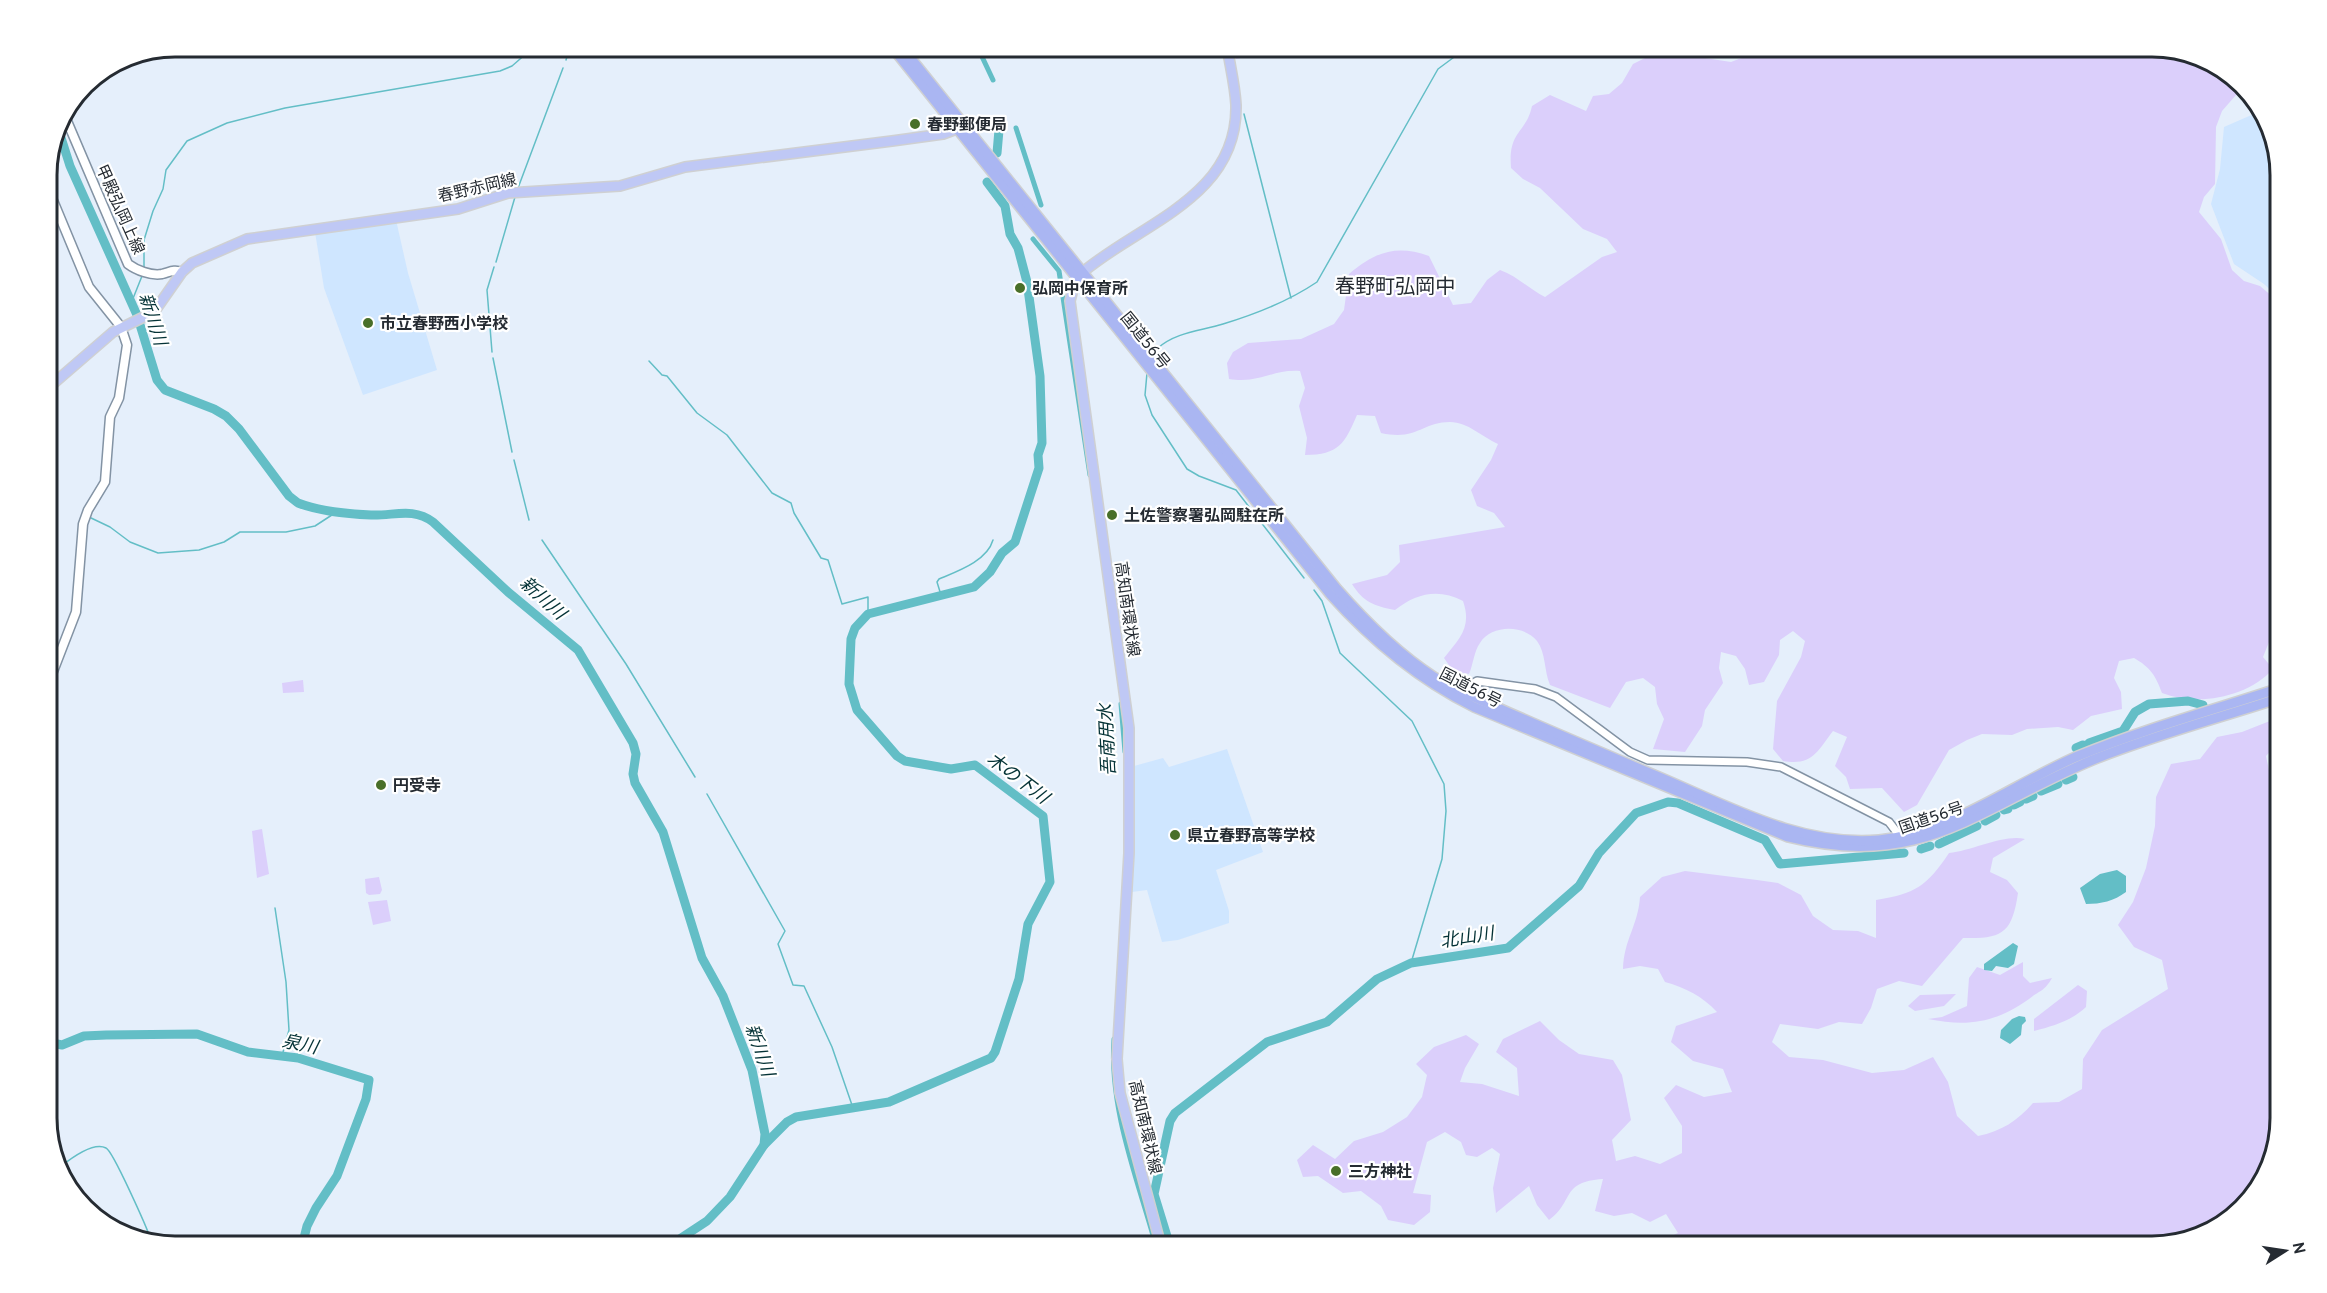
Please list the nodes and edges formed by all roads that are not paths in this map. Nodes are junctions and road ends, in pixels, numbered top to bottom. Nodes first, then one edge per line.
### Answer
1 (900, 57) edge
2 (909, 57) edge
3 (1229, 57) edge
4 (69, 125) edge
5 (961, 128) junction
6 (57, 210) edge
7 (182, 272) junction
8 (1081, 276) junction
9 (121, 327) junction
10 (57, 381) edge
11 (57, 661) edge
12 (2270, 691) edge
13 (1467, 694) junction
14 (2270, 701) edge
15 (1903, 840) junction
16 (1158, 1236) edge

1 - 5 highway, 国道56号
2 - 5 highway, 国道56号
3 - 8 main road
4 - 7 main road, 甲殿弘岡上線
5 - 7 main road, 春野赤岡線
5 - 8 highway, 国道56号
6 - 9 main road
7 - 9 main road, 春野赤岡線
8 - 13 highway, 国道56号
8 - 15 highway, 国道56号
8 - 16 main road, 高知南環状線
9 - 10 main road, 春野赤岡線
9 - 11 main road
12 - 15 highway, 国道56号
13 - 15 highway, 国道56号
13 - 15 street
14 - 15 highway, 国道56号

